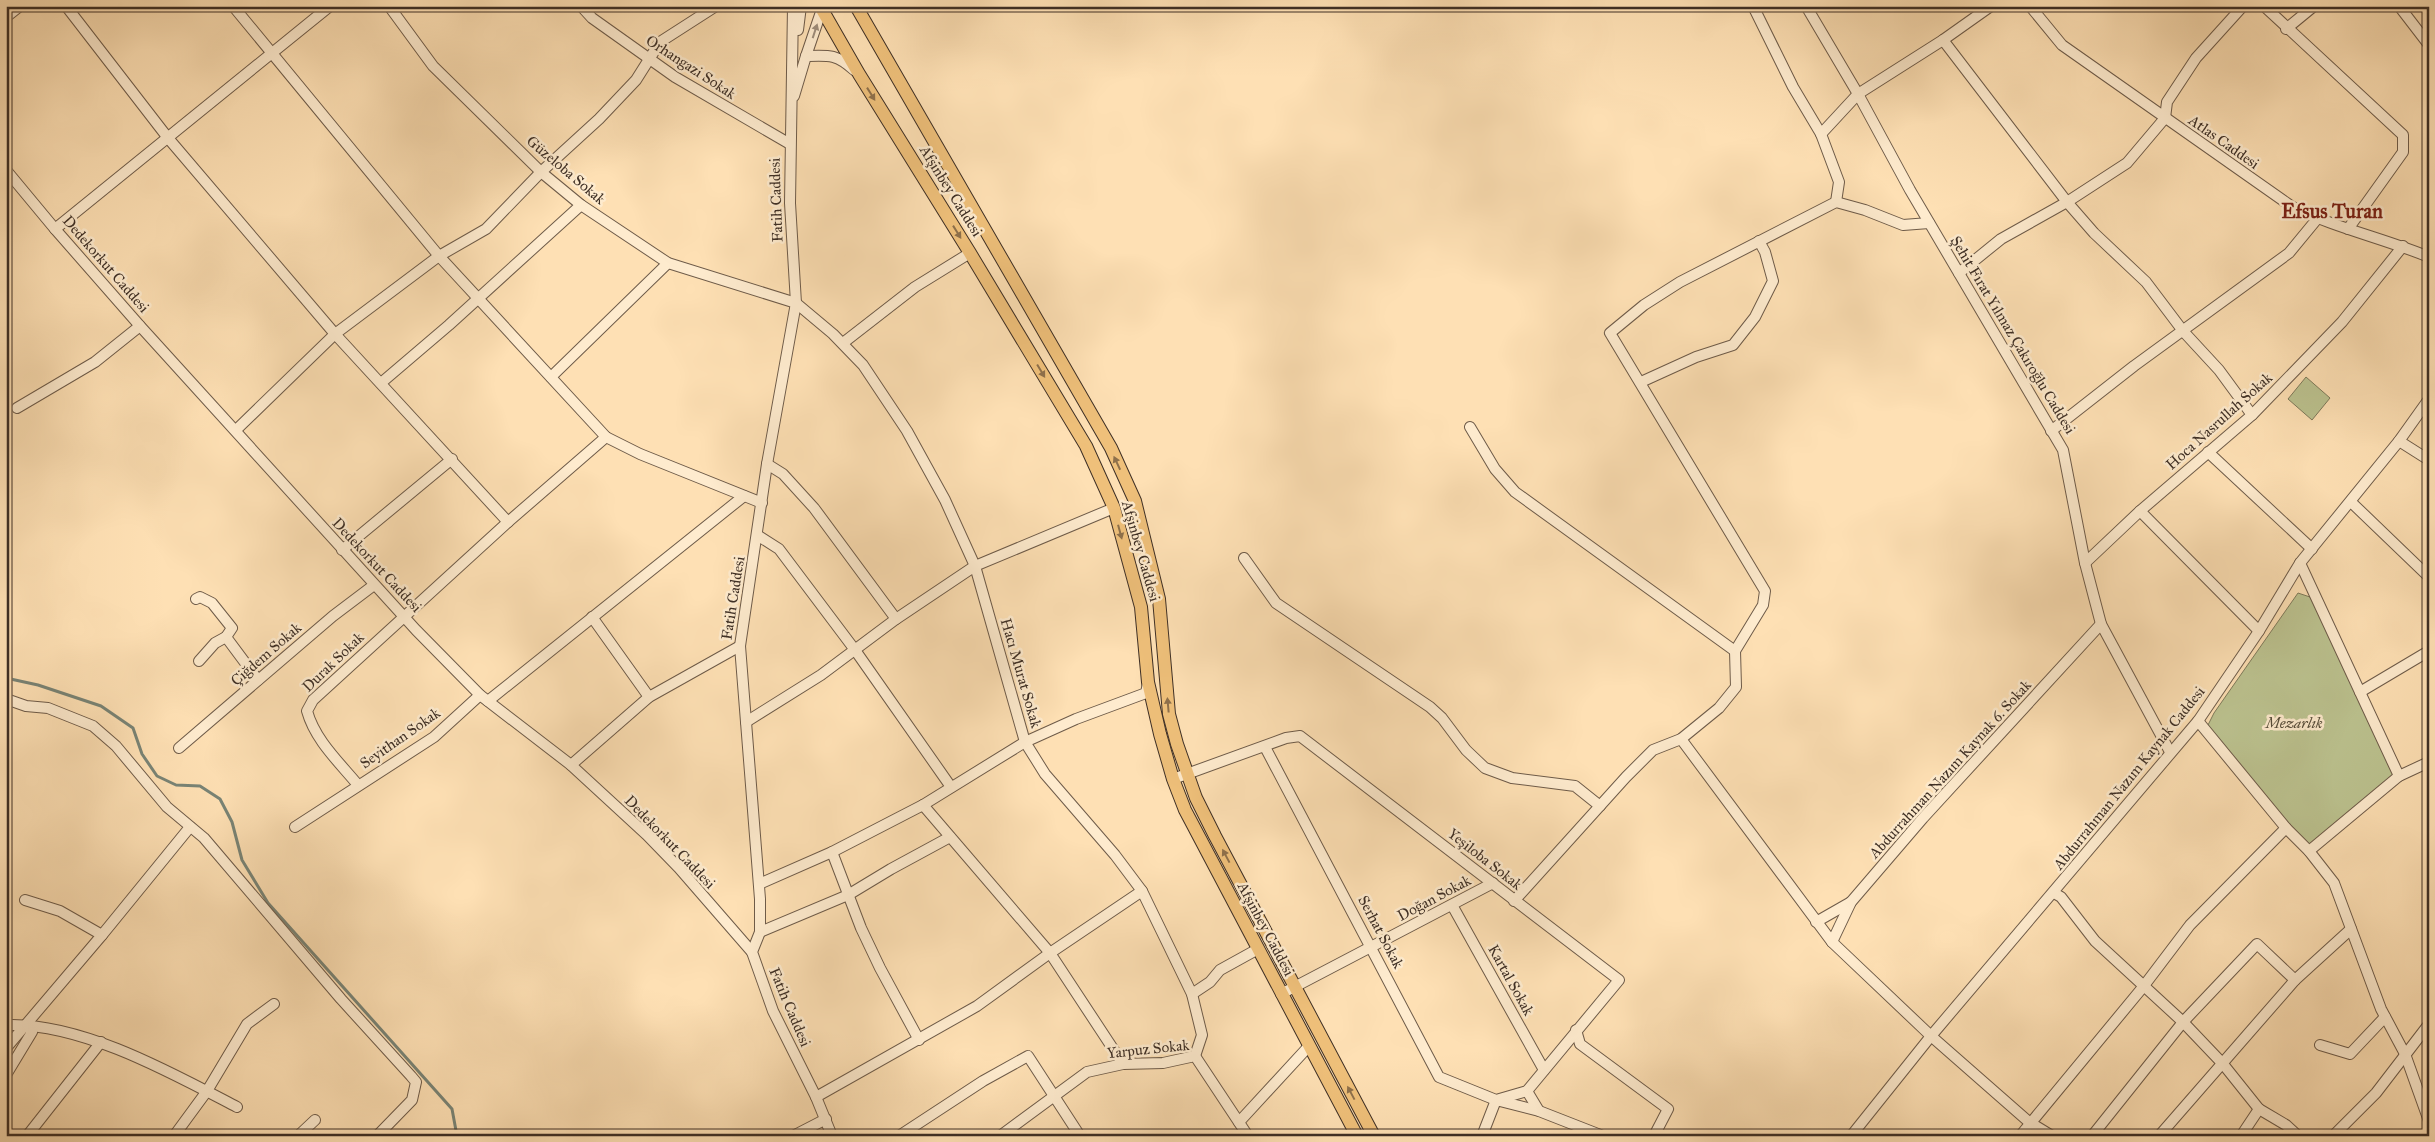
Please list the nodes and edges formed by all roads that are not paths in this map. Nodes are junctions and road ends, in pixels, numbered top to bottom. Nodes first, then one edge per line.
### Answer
1 (20, 6) edge
2 (66, 6) edge
3 (233, 6) edge
4 (330, 6) edge
5 (389, 6) edge
6 (582, 6) edge
7 (716, 6) edge
8 (793, 6) edge
9 (801, 6) edge
10 (856, 6) edge
11 (1753, 6) edge
12 (1806, 6) edge
13 (1991, 6) edge
14 (2030, 6) edge
15 (2243, 6) edge
16 (2264, 6) edge
17 (2314, 6) edge
18 (2399, 6) edge
19 (822, 7) edge
20 (6, 17) edge
21 (2286, 29) junction
22 (2425, 32) edge
23 (1943, 40) junction
24 (2429, 45) edge
25 (270, 54) junction
26 (806, 56) junction
27 (650, 60) junction
28 (858, 74) junction
29 (791, 82) junction
30 (1858, 94) junction
31 (790, 109) junction
32 (2165, 118) junction
33 (1822, 134) junction
34 (168, 138) junction
35 (790, 144) junction
36 (6, 170) edge
37 (541, 172) junction
38 (1836, 202) junction
39 (2068, 202) junction
40 (580, 205) junction
41 (2317, 219) junction
42 (1929, 223) junction
43 (55, 229) junction
44 (2348, 229) junction
45 (1759, 241) junction
46 (2403, 246) junction
47 (970, 252) junction
48 (439, 256) junction
49 (2429, 257) edge
50 (668, 263) junction
51 (1959, 274) junction
52 (479, 299) junction
53 (796, 303) junction
54 (140, 326) junction
55 (2183, 331) junction
56 (335, 334) junction
57 (843, 344) junction
58 (551, 377) junction
59 (1641, 382) junction
60 (382, 383) junction
61 (2429, 399) edge
62 (17, 408) dead end
63 (2252, 415) junction
64 (1470, 427) dead end
65 (236, 430) junction
66 (2052, 431) junction
67 (606, 437) junction
68 (2399, 441) junction
69 (2208, 452) junction
70 (452, 459) junction
71 (2429, 460) edge
72 (767, 464) junction
73 (744, 496) junction
74 (2351, 502) junction
75 (762, 503) junction
76 (1114, 508) junction
77 (2140, 511) junction
78 (508, 522) junction
79 (757, 535) junction
80 (2312, 549) junction
81 (342, 550) junction
82 (1244, 558) dead end
83 (2084, 563) junction
84 (2300, 563) junction
85 (975, 566) junction
86 (2429, 577) edge
87 (374, 586) junction
88 (196, 599) dead end
89 (404, 616) junction
90 (592, 618) junction
91 (896, 619) junction
92 (2101, 624) junction
93 (2259, 631) junction
94 (226, 638) junction
95 (740, 646) junction
96 (855, 650) junction
97 (1735, 650) junction
98 (2429, 651) edge
99 (199, 661) dead end
100 (258, 680) junction
101 (1148, 682) junction
102 (2360, 692) junction
103 (650, 697) junction
104 (484, 698) junction
105 (6, 699) edge
106 (746, 722) junction
107 (2198, 722) junction
108 (1682, 739) junction
109 (1025, 742) junction
110 (1265, 747) junction
111 (180, 748) dead end
112 (2170, 752) junction
113 (2429, 762) edge
114 (570, 765) junction
115 (1186, 772) junction
116 (2399, 776) junction
117 (1172, 779) junction
118 (358, 785) junction
119 (951, 787) junction
120 (922, 805) junction
121 (1600, 806) junction
122 (190, 827) junction
123 (295, 827) dead end
124 (2286, 828) junction
125 (950, 837) junction
126 (2309, 851) junction
127 (832, 852) junction
128 (1493, 883) junction
129 (758, 884) junction
130 (1142, 891) junction
131 (2054, 894) junction
132 (848, 895) junction
133 (25, 900) dead end
134 (1514, 901) junction
135 (1851, 902) junction
136 (1452, 905) junction
137 (1816, 922) junction
138 (2351, 930) junction
139 (760, 932) junction
140 (102, 935) junction
141 (1832, 942) junction
142 (1373, 948) junction
143 (1258, 949) junction
144 (752, 952) junction
145 (1050, 953) junction
146 (2295, 980) junction
147 (1294, 987) junction
148 (2143, 987) junction
149 (1192, 994) junction
150 (1282, 994) junction
151 (274, 1004) dead end
152 (2385, 1017) junction
153 (2183, 1022) junction
154 (6, 1024) edge
155 (27, 1024) junction
156 (2429, 1024) edge
157 (1576, 1030) junction
158 (1931, 1036) junction
159 (919, 1040) junction
160 (101, 1042) junction
161 (2320, 1045) dead end
162 (1309, 1046) junction
163 (6, 1048) edge
164 (2405, 1054) junction
165 (1195, 1056) junction
166 (1123, 1064) junction
167 (2223, 1064) junction
168 (1544, 1070) junction
169 (6, 1075) edge
170 (207, 1091) junction
171 (1527, 1091) junction
172 (816, 1097) junction
173 (1056, 1097) junction
174 (1496, 1100) junction
175 (237, 1107) dead end
176 (2259, 1109) junction
177 (1539, 1111) junction
178 (826, 1119) junction
179 (315, 1120) dead end
180 (2429, 1121) edge
181 (1239, 1122) junction
182 (2029, 1122) junction
183 (1597, 1135) edge
184 (27, 1136) edge
185 (174, 1136) edge
186 (298, 1136) edge
187 (377, 1136) edge
188 (792, 1136) edge
189 (832, 1136) edge
190 (899, 1136) edge
191 (1000, 1136) edge
192 (1080, 1136) edge
193 (1248, 1136) edge
194 (1357, 1136) edge
195 (1374, 1136) edge
196 (1482, 1136) edge
197 (1654, 1136) edge
198 (1851, 1136) edge
199 (2020, 1136) edge
200 (2052, 1136) edge
201 (2092, 1136) edge
202 (2159, 1136) edge
203 (2241, 1136) edge
204 (2298, 1136) edge
205 (2333, 1136) edge

1 - 20 street
2 - 34 street
3 - 25 street
4 - 25 street
5 - 37 street, Güzeloba Sokak
6 - 27 street, Orhangazi Sokak
7 - 27 street
8 - 29 street
9 - 29 street
115 -> 10 main road, Afşinbey Caddesi
11 - 33 street
12 - 30 street, Şehit Fırat Yılmaz Çakıroğlu Caddesi
13 - 23 street
14 - 32 street, Atlas Caddesi
15 - 32 street
16 - 21 street
17 - 21 street
18 - 22 street
26 -> 19 street
19 - 28 main road, Afşinbey Caddesi
21 - 44 street
22 - 24 street
23 - 30 street
23 - 39 street
25 - 34 street
25 - 48 street
26 - 28 street
26 - 31 street
27 - 35 street, Orhangazi Sokak
27 - 37 street
28 -> 47 main road, Afşinbey Caddesi
29 - 31 street
30 - 33 street
30 - 42 street, Şehit Fırat Yılmaz Çakıroğlu Caddesi
31 - 35 street, Fatih Caddesi
32 - 39 street
32 - 41 street, Atlas Caddesi
33 - 38 street
34 - 43 street
34 - 56 street
35 - 53 street, Fatih Caddesi
36 - 43 street, Dedekorkut Caddesi
37 - 40 street, Güzeloba Sokak
37 - 48 street
38 - 42 street
38 - 45 street
39 - 51 street
39 - 55 street
40 - 50 street, Güzeloba Sokak
40 - 52 street
41 - 44 street, Atlas Caddesi
41 - 55 street
42 - 51 street, Şehit Fırat Yılmaz Çakıroğlu Caddesi
43 - 54 street, Dedekorkut Caddesi
44 - 46 street, Atlas Caddesi
45 - 59 street
45 - 59 street
46 - 49 street, Atlas Caddesi
46 - 63 street, Hoca Nasrullah Sokak
47 - 57 street
47 -> 76 main road, Afşinbey Caddesi
48 - 52 street
48 - 56 street
50 - 53 street, Güzeloba Sokak
50 - 58 street
51 - 66 street, Şehit Fırat Yılmaz Çakıroğlu Caddesi
52 - 58 street
52 - 60 street
53 - 57 street, Hacı Murat Sokak
53 - 72 street, Fatih Caddesi
54 - 62 street
54 - 65 street, Dedekorkut Caddesi
55 - 63 street
55 - 66 street
56 - 60 street
56 - 65 street
57 - 85 street, Hacı Murat Sokak
58 - 67 street
59 - 97 street
60 - 70 street
61 - 68 street, Abdurrahman Nazım Kaynak Caddesi
63 - 69 street, Hoca Nasrullah Sokak
64 - 97 street
65 - 81 street, Dedekorkut Caddesi
66 - 83 street, Şehit Fırat Yılmaz Çakıroğlu Caddesi
67 - 73 street
67 - 78 street
68 - 71 street
68 - 74 street, Abdurrahman Nazım Kaynak Caddesi
69 - 77 street, Hoca Nasrullah Sokak
69 - 80 street
70 - 78 street
70 - 81 street
72 - 75 street, Fatih Caddesi
72 - 91 street
73 - 75 street
73 - 90 street, Seyithan Sokak
74 - 80 street, Abdurrahman Nazım Kaynak Caddesi
74 - 86 street
75 - 79 street, Fatih Caddesi
76 - 85 street
76 -> 101 main road, Afşinbey Caddesi
77 - 83 street, Hoca Nasrullah Sokak
77 - 93 street
78 - 89 street
79 - 95 street, Fatih Caddesi
79 - 96 street
80 - 84 street, Abdurrahman Nazım Kaynak Caddesi
81 - 87 street, Dedekorkut Caddesi
82 - 121 street
83 - 92 street, Şehit Fırat Yılmaz Çakıroğlu Caddesi
84 - 93 street, Abdurrahman Nazım Kaynak Caddesi
84 - 102 street
85 - 91 street
85 - 109 street, Hacı Murat Sokak
87 - 89 street, Dedekorkut Caddesi
87 - 100 street, Çiğdem Sokak
88 - 94 street
89 - 104 street, Dedekorkut Caddesi
89 - 118 street, Durak Sokak
90 - 103 street
90 - 104 street, Seyithan Sokak
91 - 96 street
92 - 112 street, Şehit Fırat Yılmaz Çakıroğlu Caddesi
92 - 135 street, Abdurrahman Nazım Kaynak 6. Sokak
93 - 107 street, Abdurrahman Nazım Kaynak Caddesi
94 - 99 street
94 - 100 street
95 - 103 street
95 - 106 street, Fatih Caddesi
96 - 106 street
96 - 119 street
97 - 108 street
98 - 102 street
100 - 111 street, Çiğdem Sokak
101 - 109 street
101 - 117 main road, Afşinbey Caddesi
102 - 116 street
103 - 114 street
104 - 114 street, Dedekorkut Caddesi
104 - 118 street, Seyithan Sokak
105 - 122 street
106 - 129 street, Fatih Caddesi
107 - 112 street, Abdurrahman Nazım Kaynak Caddesi
107 - 124 street
108 - 121 street
108 - 137 street
109 - 119 street
109 - 130 street, Hacı Murat Sokak
110 - 115 street, Yeşiloba Sokak
110 - 128 street, Yeşiloba Sokak
110 - 142 street, Serhat Sokak
112 - 131 street, Abdurrahman Nazım Kaynak Caddesi
113 - 116 street
114 - 144 street, Dedekorkut Caddesi
115 - 117 street, Yeşiloba Sokak
147 -> 115 main road, Afşinbey Caddesi
116 - 126 street
117 - 143 main road, Afşinbey Caddesi
118 - 123 street, Seyithan Sokak
119 - 120 street
120 - 125 street
120 - 127 street
121 - 134 street
122 - 140 street
122 - 187 street
124 - 126 street
124 - 148 street
125 - 132 street
125 - 145 street
126 - 138 street
127 - 129 street
127 - 132 street
128 - 134 street, Yeşiloba Sokak
128 - 136 street, Doğan Sokak
129 - 139 street, Fatih Caddesi
130 - 145 street
130 - 149 street, Hacı Murat Sokak
131 - 148 street
131 - 158 street, Abdurrahman Nazım Kaynak Caddesi
132 - 139 street
132 - 159 street
133 - 140 street
134 - 157 street, Yeşiloba Sokak
135 - 137 street
135 - 141 street, Abdurrahman Nazım Kaynak 6. Sokak
136 - 142 street, Doğan Sokak
136 - 168 street, Kartal Sokak
137 - 141 street
138 - 146 street
138 - 152 street
139 - 144 street, Fatih Caddesi
140 - 155 street
141 - 158 street
142 - 147 street, Doğan Sokak
142 - 174 street, Serhat Sokak
143 - 149 street
143 - 150 main road, Afşinbey Caddesi
144 - 172 street, Fatih Caddesi
145 - 159 street
145 - 166 street
146 - 153 street
146 - 167 street
147 - 150 street, Doğan Sokak
195 -> 147 main road, Afşinbey Caddesi
148 - 153 street
148 - 182 street
149 - 165 street, Hacı Murat Sokak
150 - 162 main road, Afşinbey Caddesi
151 - 170 street
152 - 161 street
152 - 164 street
153 - 167 street
153 - 201 street
154 - 155 street
155 - 160 street
155 - 163 street
155 - 169 street
156 - 164 street
157 - 168 street, Yeşiloba Sokak
157 - 197 street
158 - 182 street
158 - 198 street, Abdurrahman Nazım Kaynak Caddesi
159 - 172 street
160 - 170 street
160 - 184 street
162 - 181 street
162 - 194 main road, Afşinbey Caddesi
164 - 180 street
164 - 205 street
165 - 166 street, Yarpuz Sokak
165 - 181 street, Yarpuz Sokak
166 - 173 street, Yarpuz Sokak
167 - 176 street
167 - 202 street
168 - 171 street, Yeşiloba Sokak
170 - 175 street
170 - 185 street
171 - 174 street
171 - 177 street
172 - 178 street, Fatih Caddesi
173 - 190 street
173 - 191 street, Yarpuz Sokak
173 - 192 street
174 - 177 street, Serhat Sokak
174 - 196 street
176 - 203 street
176 - 204 street
177 - 183 street, Serhat Sokak
178 - 188 street
178 - 189 street, Fatih Caddesi
179 - 186 street
181 - 193 street, Yarpuz Sokak
182 - 199 street
182 - 200 street

